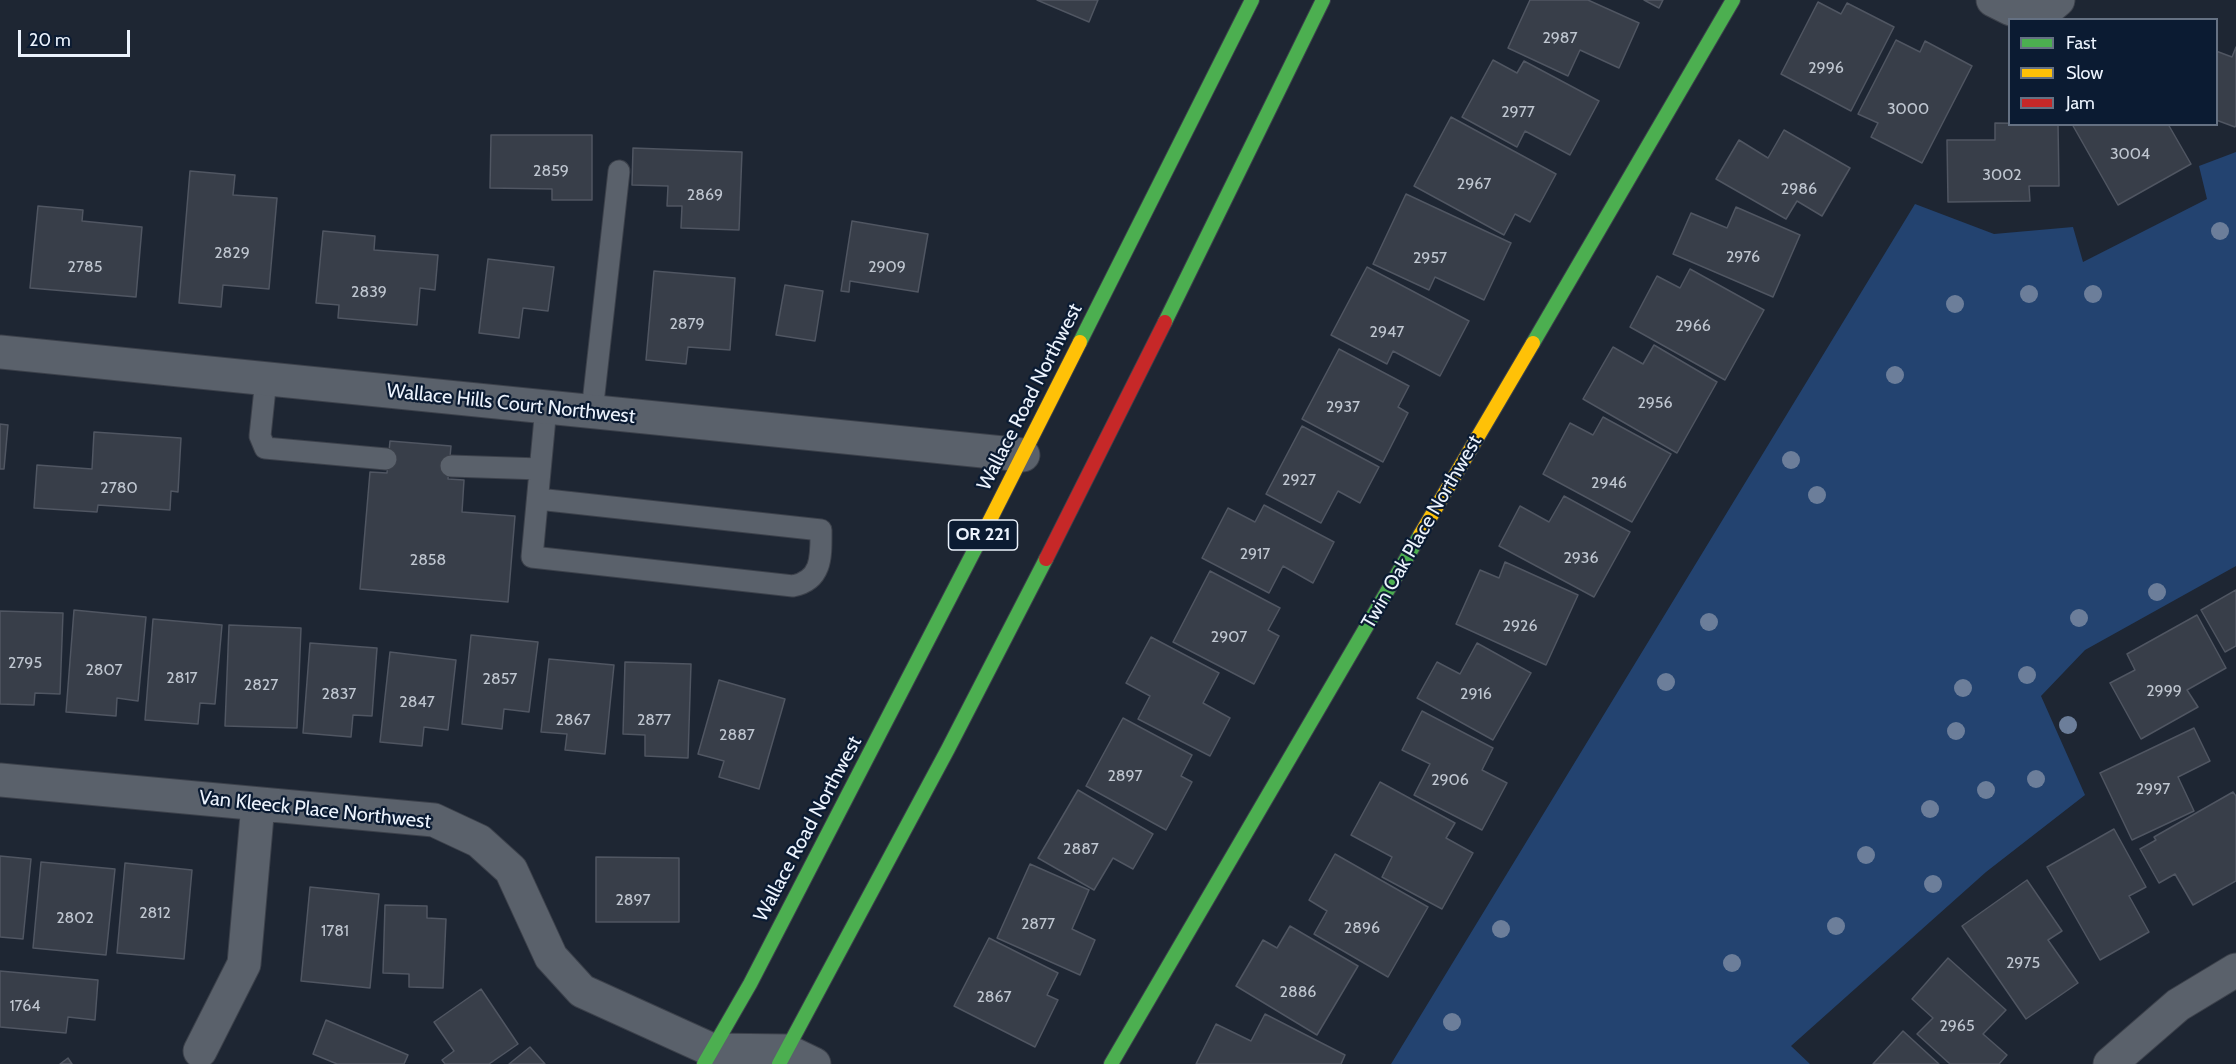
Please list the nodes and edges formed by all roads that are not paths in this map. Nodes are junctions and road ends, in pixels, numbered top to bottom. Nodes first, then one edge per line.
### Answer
1 (1252, 0) edge
2 (1323, 0) edge
3 (1733, 0) edge
4 (1993, 0) edge
5 (2058, 0) edge
6 (619, 171) dead end
7 (0, 352) edge
8 (266, 379) junction
9 (546, 407) junction
10 (592, 412) junction
11 (1023, 455) junction
12 (386, 459) dead end
13 (451, 466) dead end
14 (540, 469) junction
15 (538, 499) junction
16 (0, 780) edge
17 (258, 804) junction
18 (2236, 970) edge
19 (200, 1051) dead end
20 (712, 1059) edge
21 (793, 1060) edge
22 (1111, 1064) edge
23 (2110, 1064) edge

1 - 11 main road, Wallace Road Northwest / OR 221
2 - 21 main road, OR 221
3 - 22 main road, Twin Oak Place Northwest
4 - 5 street
6 - 10 lane
7 - 8 street, Wallace Hills Court Northwest
8 - 9 street, Wallace Hills Court Northwest
8 - 12 lane
9 - 10 street, Wallace Hills Court Northwest
9 - 14 lane
10 - 11 street, Wallace Hills Court Northwest
11 - 20 main road, Wallace Road Northwest / OR 221
13 - 14 lane
14 - 15 lane
15 - 15 lane
16 - 17 street, Van Kleeck Place Northwest
17 - 19 street
17 - 20 street, Van Kleeck Place Northwest
18 - 23 street
20 - 21 street

